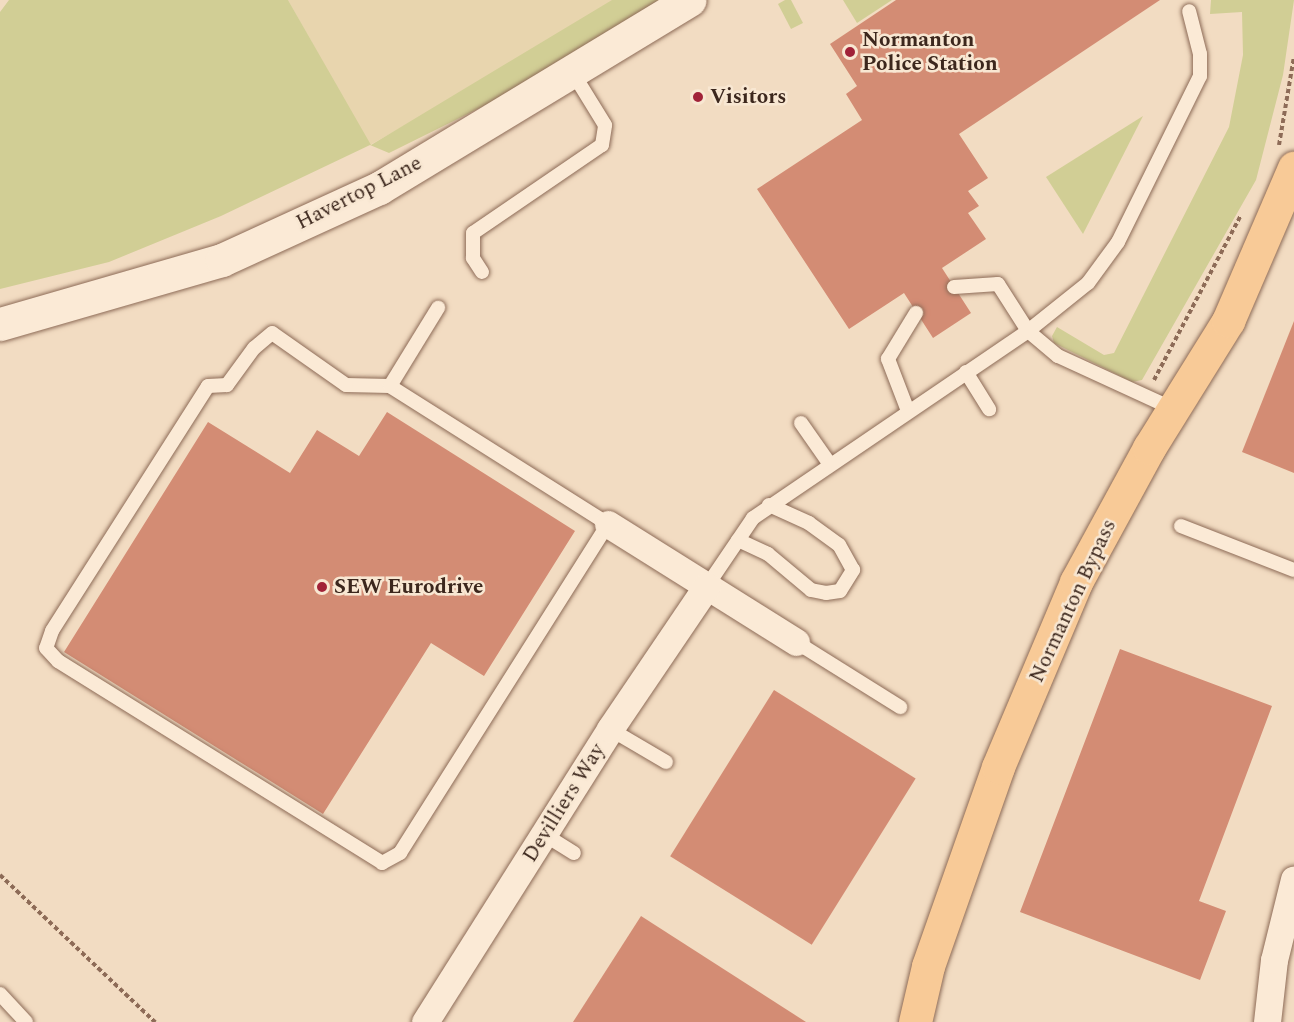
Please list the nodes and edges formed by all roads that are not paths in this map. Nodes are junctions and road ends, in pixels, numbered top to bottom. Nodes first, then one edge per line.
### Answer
1 (690, 0) edge
2 (1189, 11) dead end
3 (573, 73) junction
4 (1294, 168) edge
5 (482, 272) dead end
6 (954, 286) dead end
7 (438, 308) dead end
8 (916, 313) dead end
9 (0, 324) edge
10 (1028, 331) junction
11 (966, 372) junction
12 (390, 386) junction
13 (989, 409) dead end
14 (1174, 409) junction
15 (908, 411) junction
16 (801, 423) dead end
17 (830, 464) junction
18 (769, 505) junction
19 (608, 524) junction
20 (1181, 526) dead end
21 (738, 540) junction
22 (1294, 570) edge
23 (707, 586) junction
24 (796, 642) joint
25 (900, 707) dead end
26 (610, 729) junction
27 (666, 762) dead end
28 (545, 835) junction
29 (574, 853) dead end
30 (1294, 879) edge
31 (0, 994) edge
32 (26, 1022) edge
33 (425, 1022) edge
34 (915, 1022) edge
35 (1267, 1022) edge

1 - 3 main road, Havertop Lane
2 - 10 lane
3 - 5 lane
3 - 9 main road, Havertop Lane
4 - 14 main road, Normanton Bypass
6 - 10 lane
7 - 12 lane
8 - 15 lane
10 - 11 lane
10 - 14 lane
11 - 13 lane
11 - 15 lane
12 - 19 lane
12 - 19 lane
14 - 34 main road, Normanton Bypass
15 - 17 lane
16 - 17 lane
17 - 18 lane
18 - 21 lane
18 - 21 lane
19 - 23 street
20 - 22 lane
21 - 23 lane
23 - 24 street
23 - 26 street, Devilliers Way
24 - 25 lane
26 - 27 lane
26 - 28 street, Devilliers Way
28 - 29 lane
28 - 33 street, Devilliers Way
30 - 35 street
31 - 32 lane

